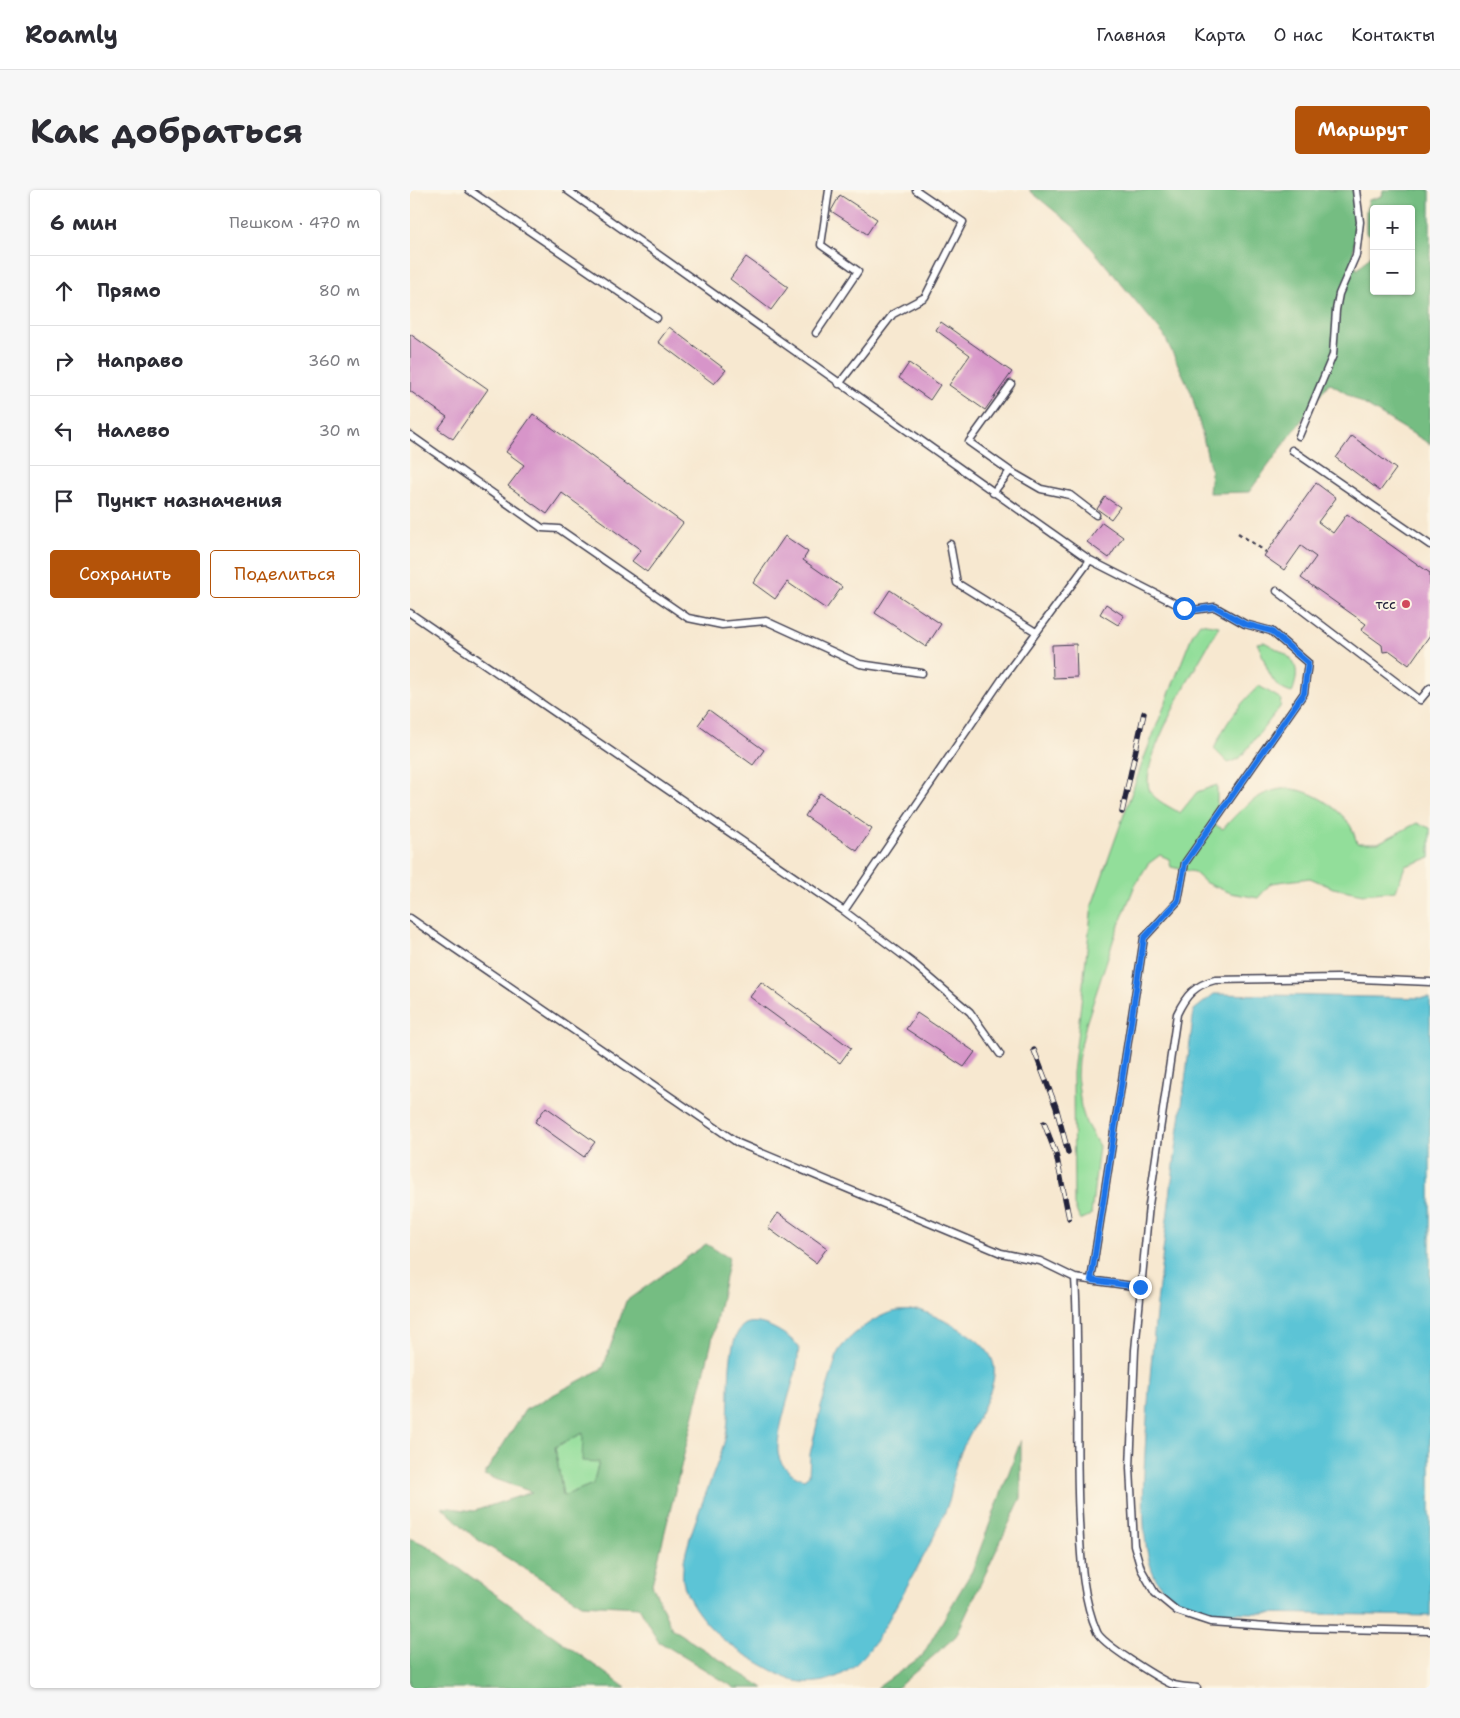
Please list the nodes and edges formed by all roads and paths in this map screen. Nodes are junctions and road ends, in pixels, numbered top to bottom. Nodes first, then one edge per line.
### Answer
1 (469, 190) edge
2 (567, 190) edge
3 (828, 190) edge
4 (916, 190) edge
5 (1356, 190) edge
6 (657, 318) dead end
7 (816, 333) dead end
8 (839, 384) junction
9 (1012, 384) dead end
10 (410, 435) edge
11 (1299, 436) dead end
12 (1292, 450) dead end
13 (1010, 471) junction
14 (993, 494) junction
15 (1096, 515) dead end
16 (1238, 533) dead end
17 (950, 544) dead end
18 (1430, 544) edge
19 (1266, 552) dead end
20 (1090, 560) junction
21 (1277, 591) dead end
22 (410, 613) edge
23 (1036, 632) junction
24 (922, 673) dead end
25 (1430, 688) edge
26 (844, 910) junction
27 (410, 918) edge
28 (1430, 982) edge
29 (1000, 1054) dead end
30 (1076, 1278) junction
31 (1091, 1280) junction
32 (1140, 1287) junction
33 (1430, 1631) edge
34 (1197, 1688) edge

1 - 6 lane
2 - 8 lane
3 - 7 lane
4 - 8 lane
5 - 11 lane
8 - 14 lane
9 - 13 lane
10 - 24 lane
12 - 18 lane
13 - 14 lane
13 - 15 lane
14 - 20 lane
16 - 19 path
17 - 23 lane
20 - 23 lane
20 - 31 lane
21 - 25 lane
22 - 26 lane
23 - 26 lane
26 - 29 lane
27 - 30 lane
28 - 32 lane
30 - 31 lane
30 - 34 lane
31 - 32 lane
32 - 33 lane

